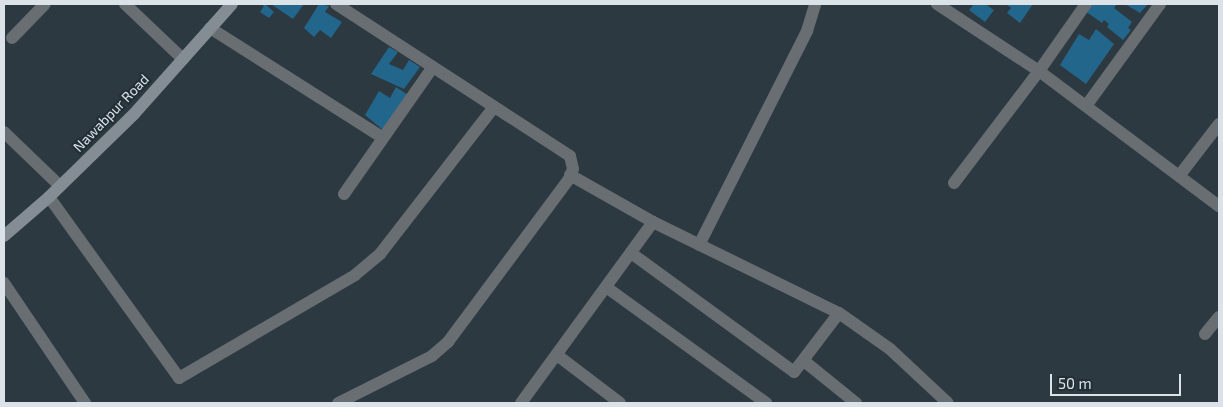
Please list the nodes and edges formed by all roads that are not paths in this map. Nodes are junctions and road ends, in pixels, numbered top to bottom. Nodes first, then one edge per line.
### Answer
1 (45, 4) edge
2 (125, 4) edge
3 (232, 4) edge
4 (336, 4) edge
5 (815, 4) edge
6 (936, 4) edge
7 (1086, 4) edge
8 (1160, 4) edge
9 (210, 28) junction
10 (12, 38) dead end
11 (183, 59) junction
12 (433, 67) junction
13 (1039, 71) junction
14 (1086, 106) junction
15 (494, 107) junction
16 (1219, 124) edge
17 (4, 132) edge
18 (383, 138) junction
19 (570, 175) junction
20 (1179, 176) junction
21 (954, 183) dead end
22 (60, 186) junction
23 (344, 194) dead end
24 (49, 197) junction
25 (1219, 206) edge
26 (653, 222) junction
27 (4, 236) edge
28 (699, 245) junction
29 (631, 253) junction
30 (4, 283) edge
31 (606, 287) junction
32 (838, 313) junction
33 (1219, 316) edge
34 (1205, 334) dead end
35 (557, 355) junction
36 (804, 361) junction
37 (85, 403) edge
38 (338, 403) edge
39 (521, 403) edge
40 (620, 403) edge
41 (766, 403) edge
42 (856, 403) edge
43 (948, 403) edge

1 - 10 street
2 - 11 street
3 - 9 street, Nawabpur Road
4 - 12 street
5 - 28 street
6 - 13 street
7 - 13 street
8 - 14 street
9 - 11 street, Nawabpur Road
9 - 18 street
11 - 22 street, Nawabpur Road
12 - 15 street
12 - 18 street
13 - 14 street
13 - 21 street
14 - 20 street
15 - 19 street
15 - 24 street
16 - 20 street
17 - 22 street
18 - 23 street
19 - 26 street
19 - 38 street
20 - 25 street
22 - 24 street, Nawabpur Road
24 - 27 street, Nawabpur Road
26 - 28 street
26 - 29 street
28 - 32 street
29 - 31 street
29 - 36 street
30 - 37 street
31 - 35 street
31 - 41 street
32 - 36 street
32 - 43 street
33 - 34 street
35 - 39 street
35 - 40 street
36 - 42 street

